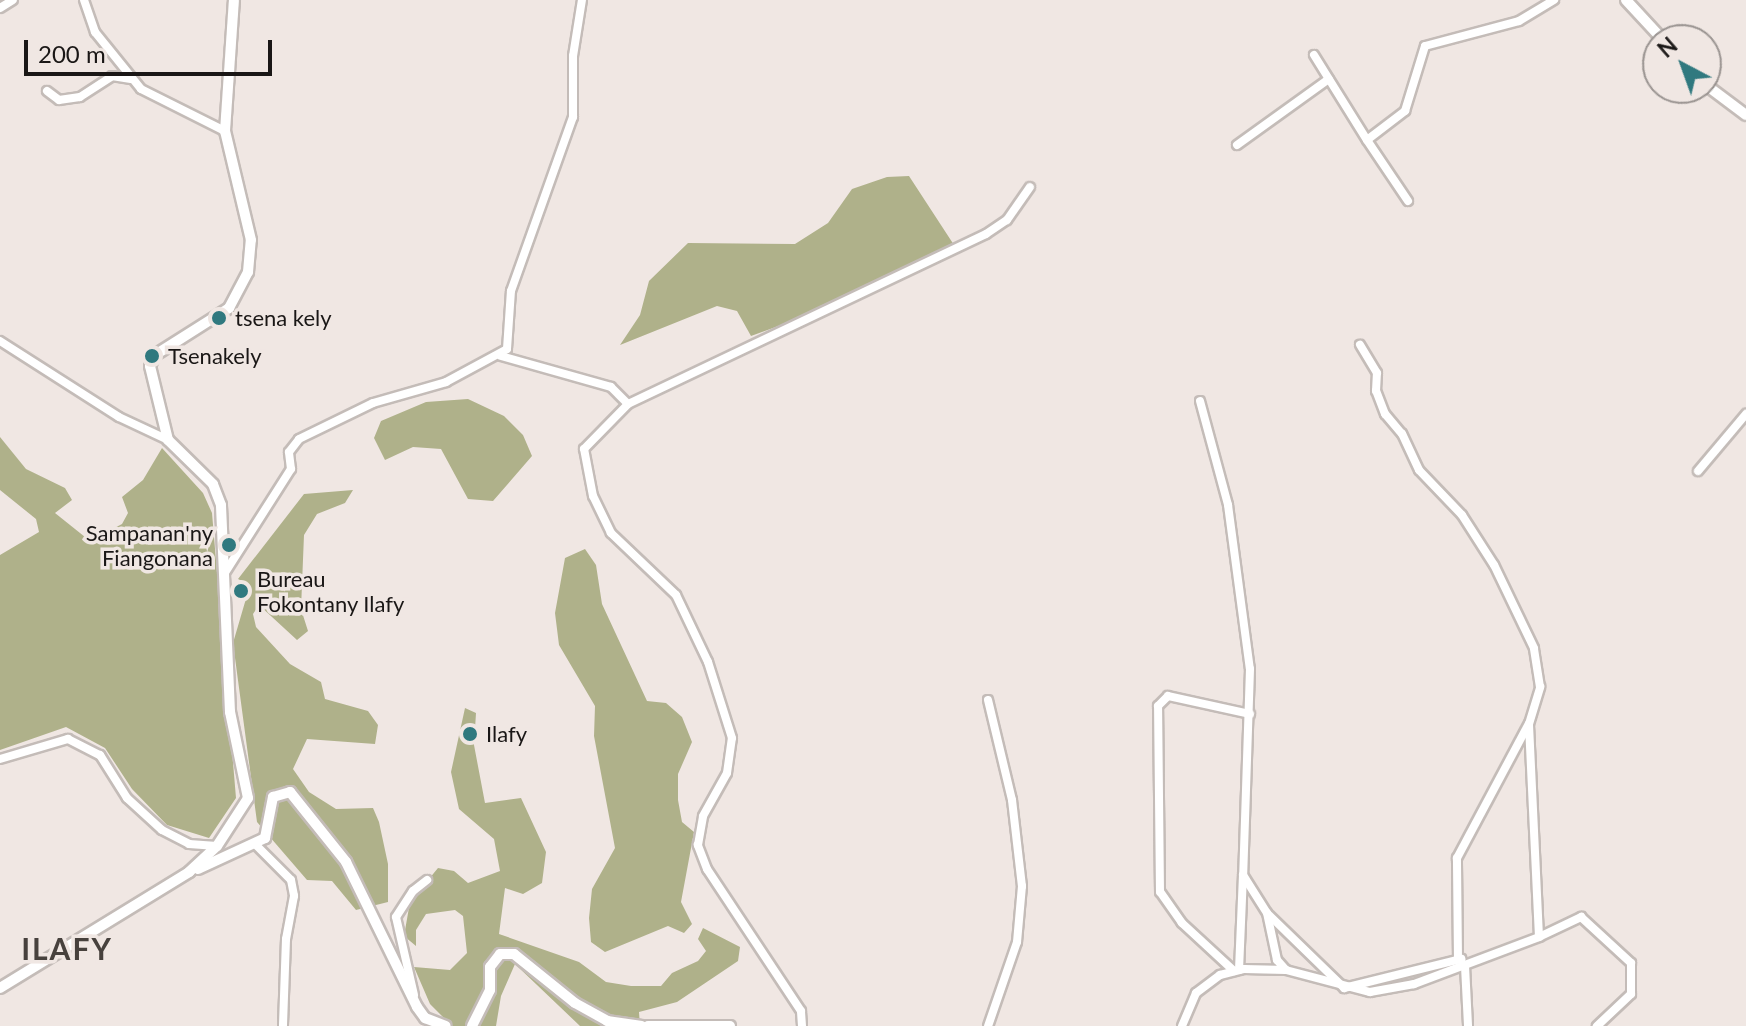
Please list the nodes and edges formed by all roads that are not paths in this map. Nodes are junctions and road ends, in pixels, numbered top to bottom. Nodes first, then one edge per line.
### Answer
1 (13, 0) edge
2 (84, 0) edge
3 (234, 0) edge
4 (582, 0) edge
5 (1554, 0) edge
6 (1626, 0) edge
7 (1635, 0) edge
8 (0, 8) edge
9 (1642, 19) junction
10 (1647, 24) edge
11 (1314, 55) dead end
12 (1329, 79) junction
13 (135, 82) junction
14 (47, 91) dead end
15 (1722, 97) edge
16 (1746, 115) edge
17 (225, 131) junction
18 (1367, 140) junction
19 (1237, 145) dead end
20 (1030, 187) dead end
21 (1408, 201) dead end
22 (0, 341) edge
23 (1360, 345) dead end
24 (501, 356) junction
25 (1200, 401) dead end
26 (628, 404) junction
27 (1746, 414) edge
28 (168, 440) junction
29 (1698, 471) dead end
30 (226, 571) junction
31 (988, 700) dead end
32 (1250, 714) junction
33 (1529, 724) junction
34 (0, 759) edge
35 (256, 845) junction
36 (217, 846) junction
37 (189, 872) junction
38 (1243, 875) junction
39 (427, 880) dead end
40 (1267, 913) junction
41 (1539, 937) junction
42 (1462, 962) junction
43 (1286, 970) junction
44 (1237, 971) junction
45 (0, 988) edge
46 (1344, 988) junction
47 (417, 1007) junction
48 (283, 1026) edge
49 (443, 1026) edge
50 (472, 1026) edge
51 (642, 1026) edge
52 (648, 1026) edge
53 (730, 1026) edge
54 (802, 1026) edge
55 (988, 1026) edge
56 (1182, 1026) edge
57 (1468, 1026) edge
58 (1597, 1026) edge

1 - 8 street
2 - 13 street
3 - 17 street
4 - 24 street
5 - 18 street
6 - 9 street
7 - 9 street
9 - 10 street
11 - 12 street
12 - 18 street
12 - 19 street
13 - 14 street
13 - 17 street
15 - 16 street
17 - 28 street
18 - 21 street
20 - 26 street
22 - 28 street
23 - 33 street
24 - 26 street
24 - 30 street
25 - 32 street
26 - 54 street
27 - 29 street
28 - 30 street
30 - 36 street
31 - 55 street
32 - 38 street
32 - 44 street
33 - 41 street
33 - 42 street
34 - 36 street
35 - 37 street
35 - 47 street
35 - 48 street
36 - 37 street
37 - 45 street
38 - 40 street
38 - 44 street
39 - 47 street
40 - 43 street
40 - 46 street
41 - 42 street
41 - 58 street
42 - 46 street
42 - 46 street
42 - 57 street
43 - 44 street
43 - 46 street
44 - 56 street
47 - 49 street
50 - 51 street
52 - 53 street

